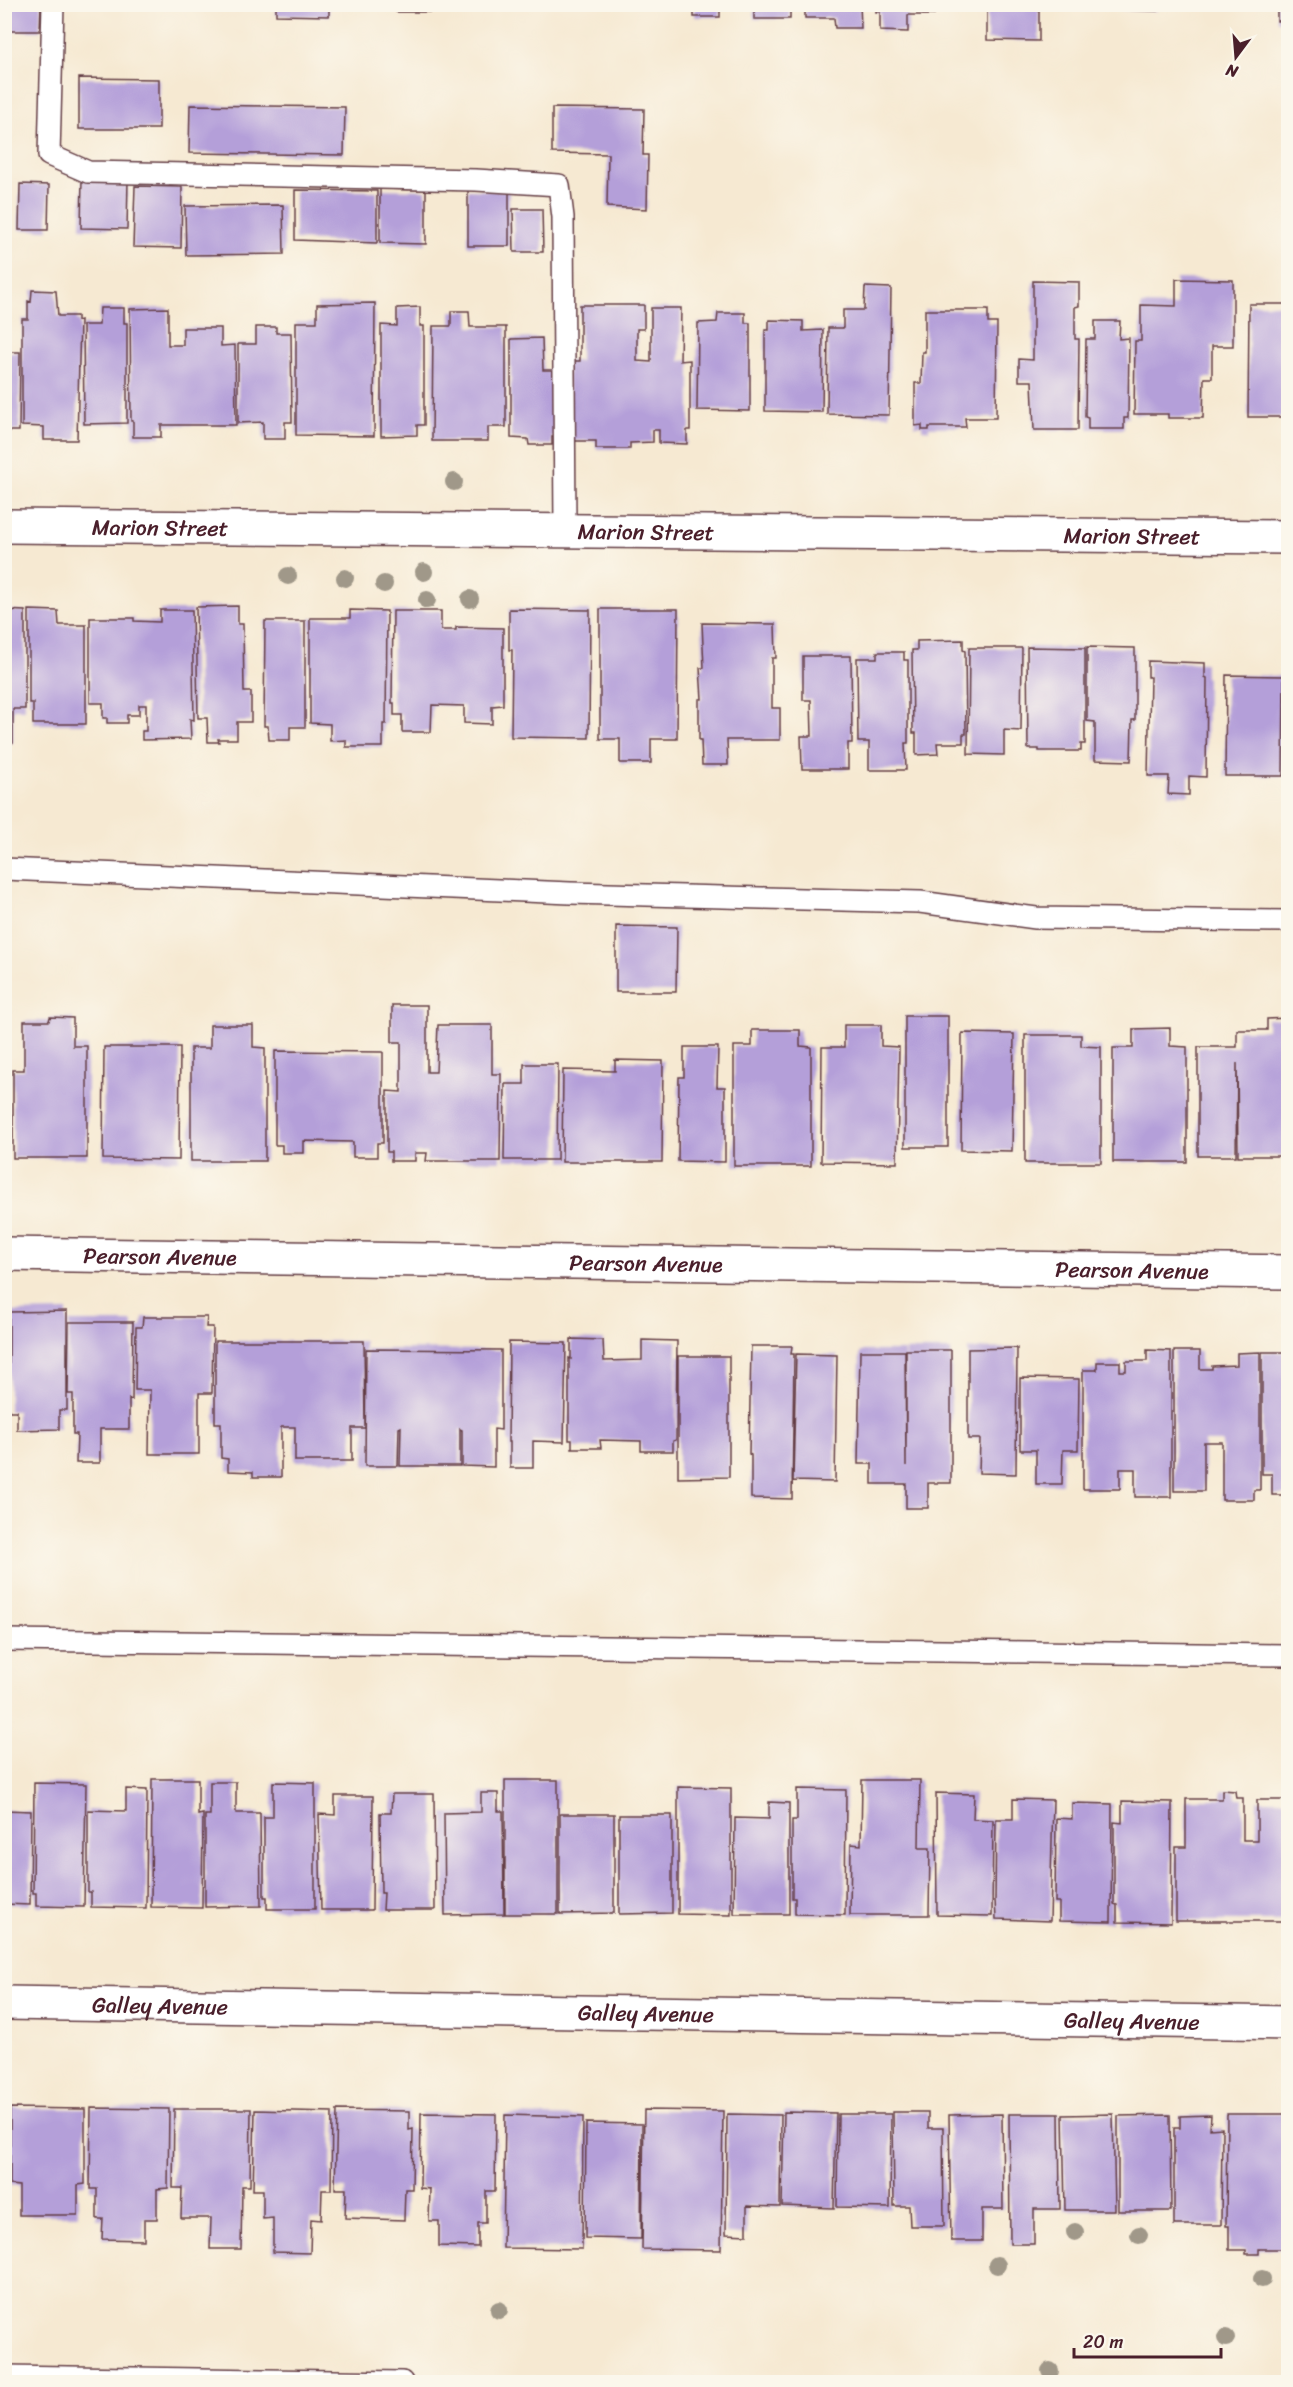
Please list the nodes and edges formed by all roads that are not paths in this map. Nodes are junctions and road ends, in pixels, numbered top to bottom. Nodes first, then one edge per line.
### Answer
1 (53, 4) edge
2 (4, 526) edge
3 (565, 529) junction
4 (1288, 537) edge
5 (4, 869) edge
6 (1288, 921) edge
7 (4, 1254) edge
8 (1288, 1272) edge
9 (4, 1640) edge
10 (1288, 1655) edge
11 (4, 2003) edge
12 (1288, 2023) edge
13 (4, 2376) edge
14 (130, 2380) edge
15 (402, 2382) edge

1 - 3 lane
2 - 3 street, Marion Street
3 - 4 street, Marion Street
5 - 6 lane
7 - 8 street, Pearson Avenue
9 - 10 lane
11 - 12 street, Galley Avenue
13 - 14 lane
14 - 15 lane

